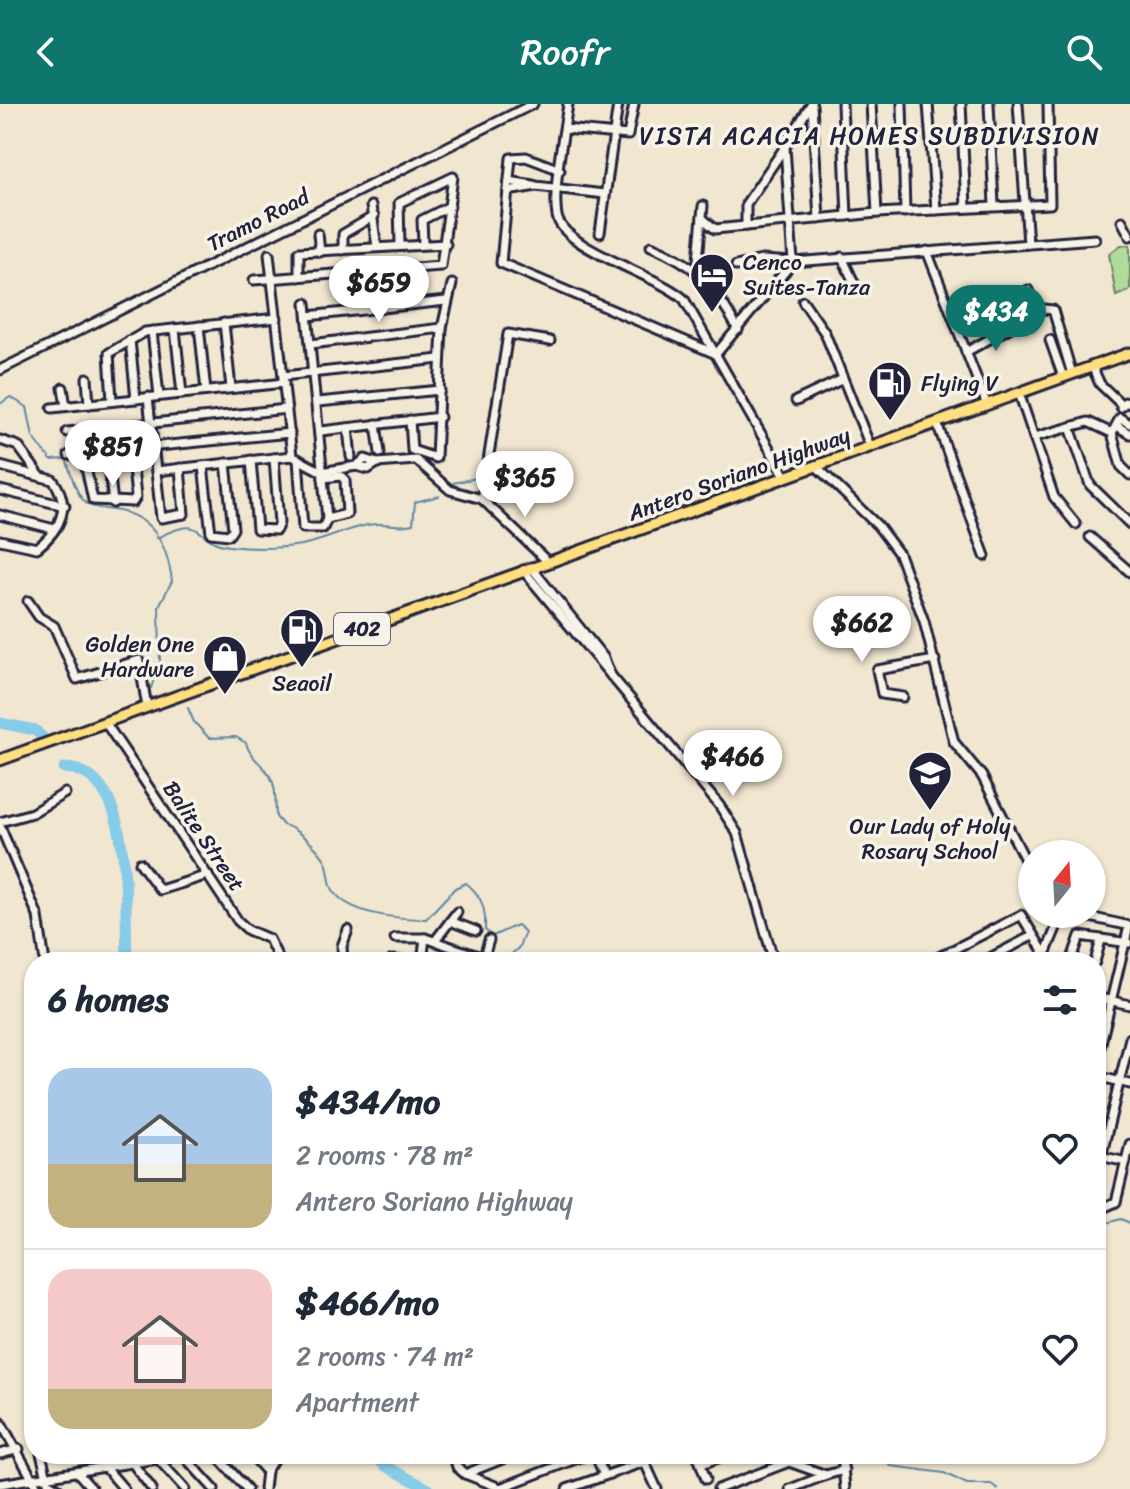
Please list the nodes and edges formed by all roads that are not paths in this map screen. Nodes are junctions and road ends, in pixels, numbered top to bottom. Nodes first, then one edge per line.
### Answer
1 (533, 104) edge
2 (568, 104) edge
3 (618, 104) edge
4 (634, 104) edge
5 (811, 104) edge
6 (842, 104) edge
7 (871, 104) edge
8 (902, 104) edge
9 (928, 104) edge
10 (961, 104) edge
11 (989, 104) edge
12 (1018, 104) edge
13 (1048, 104) edge
14 (565, 129) junction
15 (612, 134) junction
16 (785, 147) junction
17 (455, 166) dead end
18 (560, 170) junction
19 (453, 177) junction
20 (509, 181) junction
21 (536, 186) junction
22 (557, 189) junction
23 (508, 191) junction
24 (604, 194) junction
25 (994, 205) junction
26 (1023, 205) junction
27 (371, 206) dead end
28 (450, 206) junction
29 (703, 206) dead end
30 (966, 207) junction
31 (936, 210) junction
32 (905, 212) junction
33 (877, 213) junction
34 (374, 216) junction
35 (847, 216) junction
36 (702, 218) junction
37 (819, 219) junction
38 (1122, 221) dead end
39 (789, 223) junction
40 (746, 226) junction
41 (600, 233) dead end
42 (318, 234) dead end
43 (1130, 236) edge
44 (1095, 239) dead end
45 (423, 243) junction
46 (446, 244) junction
47 (1028, 244) junction
48 (400, 245) junction
49 (651, 246) dead end
50 (377, 247) junction
51 (343, 250) junction
52 (927, 251) junction
53 (320, 252) junction
54 (269, 254) dead end
55 (842, 257) junction
56 (793, 262) junction
57 (736, 266) dead end
58 (697, 271) junction
59 (299, 277) junction
60 (272, 279) junction
61 (254, 280) dead end
62 (452, 284) dead end
63 (856, 287) dead end
64 (1028, 290) dead end
65 (446, 301) junction
66 (803, 301) dead end
67 (306, 303) dead end
68 (308, 316) junction
69 (277, 318) junction
70 (224, 323) junction
71 (199, 326) junction
72 (1011, 327) dead end
73 (442, 328) junction
74 (175, 329) junction
75 (738, 330) junction
76 (152, 331) junction
77 (130, 340) junction
78 (1050, 340) dead end
79 (550, 341) dead end
80 (311, 344) junction
81 (966, 352) junction
82 (1130, 353) edge
83 (716, 354) junction
84 (440, 359) junction
85 (1092, 366) junction
86 (0, 370) edge
87 (314, 372) junction
88 (1068, 376) junction
89 (87, 378) dead end
90 (284, 379) junction
91 (843, 379) junction
92 (63, 388) dead end
93 (231, 388) junction
94 (440, 390) junction
95 (206, 391) junction
96 (1019, 393) junction
97 (182, 394) junction
98 (159, 396) junction
99 (148, 397) junction
100 (136, 399) junction
101 (112, 401) junction
102 (796, 401) dead end
103 (318, 402) junction
104 (89, 404) junction
105 (987, 405) junction
106 (66, 406) junction
107 (52, 408) dead end
108 (287, 409) junction
109 (1122, 415) edge
110 (440, 417) junction
111 (410, 420) junction
112 (151, 423) junction
113 (937, 423) junction
114 (376, 424) junction
115 (1130, 424) edge
116 (1070, 427) junction
117 (348, 428) junction
118 (321, 431) junction
119 (67, 432) dead end
120 (290, 433) junction
121 (1130, 434) edge
122 (1035, 437) junction
123 (0, 440) edge
124 (153, 446) junction
125 (870, 446) junction
126 (131, 448) junction
127 (107, 451) junction
128 (380, 453) dead end
129 (83, 454) junction
130 (69, 455) dead end
131 (295, 457) junction
132 (351, 457) dead end
133 (274, 458) junction
134 (251, 460) junction
135 (226, 463) junction
136 (815, 465) junction
137 (0, 466) edge
138 (203, 466) junction
139 (180, 468) junction
140 (156, 471) junction
141 (323, 475) junction
142 (1130, 475) edge
143 (40, 476) junction
144 (785, 476) junction
145 (0, 490) edge
146 (482, 499) junction
147 (113, 503) junction
148 (65, 506) junction
149 (0, 515) edge
150 (327, 519) junction
151 (1076, 524) dead end
152 (1130, 524) edge
153 (54, 529) junction
154 (1090, 537) dead end
155 (0, 540) edge
156 (985, 556) dead end
157 (547, 561) junction
158 (527, 569) junction
159 (1130, 572) edge
160 (28, 601) dead end
161 (935, 660) junction
162 (903, 697) dead end
163 (147, 707) junction
164 (105, 722) junction
165 (0, 760) edge
166 (65, 793) dead end
167 (0, 824) edge
168 (1018, 846) edge
169 (140, 863) dead end
170 (208, 875) junction
171 (457, 912) dead end
172 (1018, 917) edge
173 (450, 921) junction
174 (1106, 921) edge
175 (1129, 926) edge
176 (1028, 928) edge
177 (1056, 928) dead end
178 (348, 930) dead end
179 (476, 931) dead end
180 (1032, 936) junction
181 (395, 938) dead end
182 (425, 938) junction
183 (489, 940) dead end
184 (1101, 940) junction
185 (435, 941) junction
186 (1128, 942) edge
187 (43, 952) edge
188 (275, 952) edge
189 (342, 952) edge
190 (423, 952) edge
191 (463, 952) edge
192 (485, 952) edge
193 (771, 952) edge
194 (949, 952) edge
195 (1001, 952) edge
196 (1041, 952) edge
197 (1046, 952) edge
198 (1074, 952) edge
199 (1098, 952) edge
200 (1106, 1000) edge
201 (1112, 1001) junction
202 (1130, 1005) edge
203 (1106, 1025) edge
204 (1130, 1038) edge
205 (1106, 1079) edge
206 (1118, 1082) junction
207 (1130, 1084) edge
208 (1106, 1126) edge
209 (1130, 1144) edge
210 (1106, 1158) edge
211 (1126, 1162) junction
212 (1106, 1206) edge
213 (0, 1421) edge
214 (3, 1429) edge
215 (19, 1449) junction
216 (0, 1454) edge
217 (24, 1458) edge
218 (27, 1464) edge
219 (139, 1464) edge
220 (163, 1464) edge
221 (194, 1464) edge
222 (224, 1464) edge
223 (260, 1464) edge
224 (271, 1464) edge
225 (456, 1464) edge
226 (490, 1464) edge
227 (566, 1464) edge
228 (598, 1464) edge
229 (629, 1464) edge
230 (645, 1464) edge
231 (702, 1464) edge
232 (777, 1464) edge
233 (803, 1464) edge
234 (843, 1464) edge
235 (134, 1465) junction
236 (105, 1467) junction
237 (844, 1470) junction
238 (266, 1471) junction
239 (77, 1472) junction
240 (465, 1474) junction
241 (604, 1475) junction
242 (826, 1475) junction
243 (34, 1476) junction
244 (706, 1479) dead end
245 (49, 1483) edge
246 (0, 1484) edge
247 (653, 1488) edge
248 (38, 1489) edge
249 (59, 1489) edge
250 (92, 1489) edge
251 (124, 1489) edge
252 (152, 1489) edge
253 (185, 1489) edge
254 (214, 1489) edge
255 (247, 1489) edge
256 (264, 1489) edge
257 (501, 1489) edge
258 (567, 1489) edge
259 (718, 1489) edge
260 (790, 1489) edge
261 (845, 1489) edge

1 - 86 street, Tramo Road
2 - 14 street
3 - 15 street
4 - 15 street
5 - 16 street
5 - 37 street
6 - 35 street
7 - 33 street
8 - 32 street
9 - 31 street
10 - 30 street
11 - 25 street
12 - 26 street
13 - 26 street
14 - 15 street
14 - 18 street
15 - 24 street
16 - 39 street
16 - 40 street
17 - 19 street
18 - 20 street
18 - 22 street
19 - 28 street
19 - 48 street
20 - 21 street
20 - 23 street
21 - 22 street
21 - 23 street
22 - 24 street
22 - 83 street
23 - 83 street
24 - 41 street
25 - 26 street
25 - 30 street
26 - 47 street
27 - 34 street
28 - 45 street
28 - 46 street
29 - 36 street
30 - 31 street
31 - 32 street
32 - 33 street
33 - 35 street
34 - 50 street
34 - 51 street
35 - 37 street
36 - 40 street
36 - 58 street
37 - 39 street
38 - 43 street
39 - 40 street
39 - 56 street
42 - 53 street
44 - 47 street
45 - 46 street
45 - 48 street
46 - 59 street
47 - 52 street
48 - 50 street
49 - 58 street
50 - 51 street
51 - 53 street
52 - 55 street
52 - 81 street
53 - 59 street
54 - 60 street
55 - 56 street
55 - 63 street
56 - 57 street
56 - 75 street
58 - 75 street
59 - 60 street
60 - 61 street
60 - 69 street
62 - 65 street
64 - 88 street
65 - 68 street
65 - 73 street
66 - 91 street
67 - 68 street
68 - 80 street
69 - 70 street
69 - 90 street
70 - 71 street
70 - 93 street
71 - 74 street
71 - 95 street
72 - 81 street
73 - 80 street
73 - 84 street
74 - 76 street
74 - 97 street
75 - 83 street
76 - 77 street
76 - 98 street
77 - 100 street
77 - 101 street
78 - 88 street
79 - 146 street
80 - 87 street
81 - 105 street
82 - 85 main road, Antero Soriano Highway / 402
83 - 144 street
84 - 87 street
84 - 94 street
85 - 88 main road, Antero Soriano Highway / 402
85 - 109 street
87 - 90 street
87 - 103 street
88 - 96 main road, Antero Soriano Highway / 402
89 - 104 street
90 - 93 street
90 - 108 street
91 - 102 street
91 - 125 street
92 - 106 street
93 - 95 street
94 - 103 street
94 - 110 street
95 - 97 street
96 - 105 main road, Antero Soriano Highway / 402
96 - 122 street
97 - 98 street
98 - 99 street
99 - 100 street
99 - 112 street
100 - 101 street
101 - 104 street
103 - 118 street
104 - 106 street
105 - 113 main road, Antero Soriano Highway / 402
106 - 107 street
108 - 112 street
108 - 120 street
109 - 115 street
109 - 116 street
109 - 121 street
109 - 142 street
110 - 111 street
110 - 111 street
111 - 114 street
112 - 119 street
112 - 124 street
113 - 125 main road, Antero Soriano Highway / 402
113 - 156 street
114 - 117 street
114 - 128 street
116 - 122 street
116 - 152 street
117 - 118 street
117 - 132 street
118 - 141 street
120 - 124 street
120 - 131 street
122 - 151 street
123 - 143 street
124 - 126 street
124 - 140 street
125 - 136 main road, Antero Soriano Highway / 402
126 - 127 street
126 - 147 street
127 - 129 street
127 - 147 street
129 - 130 street
129 - 147 street
131 - 133 street
131 - 141 street
131 - 150 street
133 - 134 street
133 - 134 street
134 - 135 street
135 - 138 street
135 - 138 street
136 - 144 main road, Antero Soriano Highway / 402
136 - 161 street
137 - 143 street
138 - 139 street
139 - 140 street
139 - 140 street
141 - 146 street
141 - 150 street
141 - 150 street
143 - 148 street
144 - 157 main road, Antero Soriano Highway / 402
145 - 148 street
146 - 157 street
148 - 153 street
149 - 153 street
153 - 155 street
154 - 159 street
157 - 158 main road, Antero Soriano Highway / 402
158 - 163 main road, Antero Soriano Highway / 402
158 - 193 street
160 - 163 street
161 - 162 street
161 - 168 street
163 - 164 main road, Antero Soriano Highway / 402
164 - 165 main road, Antero Soriano Highway / 402
164 - 170 street, Balite Street
166 - 167 street
167 - 187 street
169 - 170 street
170 - 188 street, Balite Street
171 - 173 street
172 - 194 street
173 - 179 street
173 - 185 street
174 - 175 street
175 - 186 street
176 - 180 street
177 - 197 street
178 - 189 street
180 - 195 street
180 - 196 street
181 - 182 street
182 - 185 street
182 - 190 street
183 - 192 street
184 - 186 street
184 - 198 street
184 - 199 street
185 - 191 street
186 - 201 street
200 - 201 street
201 - 202 street
201 - 203 street
204 - 206 street
205 - 206 street
206 - 207 street
206 - 208 street
209 - 211 street
210 - 211 street
211 - 212 street
213 - 214 street
214 - 215 street
215 - 216 street
215 - 217 street
218 - 243 street
219 - 235 street
220 - 253 street
221 - 254 street
222 - 255 street
223 - 238 street
224 - 238 street
225 - 240 street
226 - 240 street
227 - 257 street
228 - 241 street
229 - 241 street
230 - 247 street
231 - 244 street
232 - 259 street
233 - 242 street
234 - 237 street
235 - 236 street
235 - 252 street
236 - 239 street
236 - 251 street
237 - 242 street
237 - 261 street
238 - 256 street
239 - 245 street
239 - 250 street
240 - 257 street
241 - 258 street
242 - 260 street
243 - 245 street
243 - 246 street
243 - 248 street
245 - 249 street

